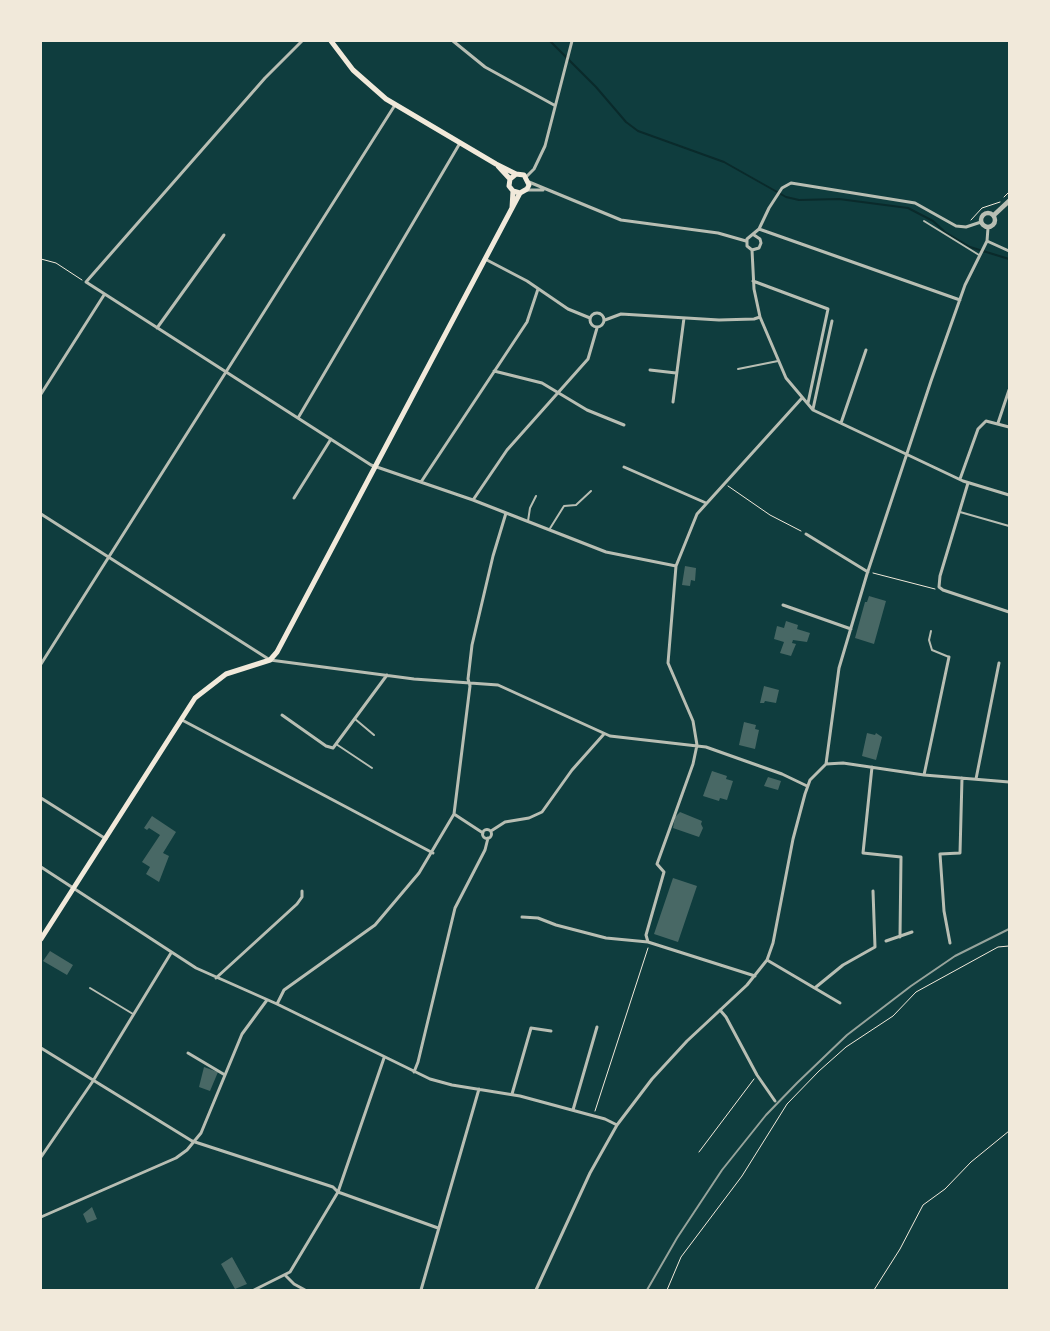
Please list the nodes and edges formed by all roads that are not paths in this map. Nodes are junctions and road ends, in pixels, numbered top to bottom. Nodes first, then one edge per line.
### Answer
1 (302, 41) edge
2 (331, 41) edge
3 (452, 41) edge
4 (572, 41) edge
5 (554, 105) junction
6 (395, 106) junction
7 (460, 143) junction
8 (496, 164) junction
9 (516, 174) junction
10 (510, 179) junction
11 (527, 179) junction
12 (527, 190) junction
13 (545, 190) junction
14 (513, 191) junction
15 (520, 193) junction
16 (1009, 201) edge
17 (512, 208) junction
18 (994, 215) junction
19 (924, 221) dead end
20 (980, 222) junction
21 (988, 228) junction
22 (759, 229) junction
23 (224, 235) dead end
24 (754, 235) junction
25 (746, 241) junction
26 (987, 241) junction
27 (752, 250) junction
28 (1009, 251) edge
29 (980, 253) junction
30 (485, 259) junction
31 (753, 281) junction
32 (538, 289) junction
33 (104, 295) junction
34 (960, 300) junction
35 (760, 317) junction
36 (590, 318) junction
37 (684, 318) junction
38 (604, 320) junction
39 (832, 321) dead end
40 (157, 328) junction
41 (597, 328) junction
42 (866, 350) dead end
43 (778, 361) junction
44 (738, 369) dead end
45 (650, 370) dead end
46 (494, 371) junction
47 (226, 372) junction
48 (676, 373) junction
49 (1009, 390) edge
50 (558, 391) junction
51 (41, 394) edge
52 (802, 398) junction
53 (673, 402) dead end
54 (808, 404) junction
55 (813, 410) junction
56 (298, 418) junction
57 (841, 423) junction
58 (998, 424) junction
59 (624, 425) dead end
60 (1009, 427) edge
61 (331, 439) junction
62 (907, 454) junction
63 (374, 466) junction
64 (624, 467) dead end
65 (960, 479) junction
66 (422, 482) junction
67 (968, 483) junction
68 (591, 491) dead end
69 (1009, 495) edge
70 (536, 496) dead end
71 (294, 498) dead end
72 (473, 500) junction
73 (706, 503) junction
74 (958, 511) junction
75 (506, 513) junction
76 (41, 514) edge
77 (528, 521) junction
78 (1009, 526) edge
79 (548, 530) junction
80 (806, 534) road end
81 (109, 558) junction
82 (676, 566) junction
83 (869, 572) junction
84 (783, 605) dead end
85 (1009, 612) edge
86 (851, 629) junction
87 (931, 632) dead end
88 (949, 656) joint
89 (270, 660) junction
90 (999, 663) dead end
91 (41, 664) edge
92 (387, 675) junction
93 (469, 683) junction
94 (282, 715) dead end
95 (182, 720) junction
96 (355, 720) junction
97 (604, 734) junction
98 (374, 735) dead end
99 (336, 744) junction
100 (697, 745) junction
101 (826, 764) junction
102 (872, 767) junction
103 (372, 768) dead end
104 (924, 775) junction
105 (962, 778) junction
106 (976, 779) junction
107 (1009, 782) edge
108 (807, 786) junction
109 (41, 798) edge
110 (454, 814) junction
111 (491, 831) junction
112 (483, 833) junction
113 (488, 838) junction
114 (106, 839) junction
115 (433, 854) junction
116 (41, 867) edge
117 (74, 888) junction
118 (302, 891) dead end
119 (873, 891) dead end
120 (522, 917) dead end
121 (912, 932) dead end
122 (900, 937) junction
123 (41, 939) edge
124 (886, 941) dead end
125 (648, 942) junction
126 (950, 943) dead end
127 (171, 954) junction
128 (767, 960) junction
129 (754, 976) junction
130 (216, 978) junction
131 (816, 987) junction
132 (90, 988) dead end
133 (267, 1000) junction
134 (840, 1003) dead end
135 (277, 1004) junction
136 (720, 1010) junction
137 (133, 1014) junction
138 (598, 1027) dead end
139 (551, 1031) dead end
140 (41, 1048) edge
141 (188, 1053) dead end
142 (384, 1058) junction
143 (414, 1072) junction
144 (225, 1075) junction
145 (93, 1081) junction
146 (479, 1089) junction
147 (512, 1094) junction
148 (775, 1101) dead end
149 (573, 1110) junction
150 (617, 1125) junction
151 (195, 1143) junction
152 (41, 1157) edge
153 (338, 1192) junction
154 (41, 1217) edge
155 (438, 1228) junction
156 (286, 1276) junction
157 (254, 1290) edge
158 (305, 1290) edge
159 (421, 1290) edge
160 (536, 1290) edge

1 - 33 street
2 - 6 main road
3 - 5 street
4 - 5 street
5 - 11 street
6 - 7 main road
6 - 47 street
7 - 8 main road
7 - 56 street
8 - 9 main road
8 - 10 main road
9 - 10 main road
9 - 11 main road
10 - 14 main road
11 - 12 main road
11 - 13 street
12 - 13 street
12 - 15 main road
13 - 25 street
14 - 15 main road
14 - 17 main road
15 - 17 main road
16 - 18 street
17 - 30 main road
18 - 20 street
18 - 21 street
19 - 29 lane
20 - 21 street
20 - 22 street
21 - 26 street
22 - 24 street
22 - 34 street
23 - 40 street
24 - 25 street
24 - 27 street
25 - 27 street
26 - 28 street
26 - 29 street
27 - 31 street
29 - 34 street
30 - 32 street
30 - 63 main road
31 - 35 street
31 - 54 street
32 - 36 street
32 - 46 street
33 - 40 street
33 - 51 street
34 - 62 street
35 - 37 street
35 - 43 street
36 - 38 street
36 - 41 street
37 - 38 street
37 - 48 street
38 - 41 street
39 - 55 street
40 - 47 street
41 - 50 street
42 - 57 street
43 - 44 lane
43 - 52 street
45 - 48 street
46 - 50 street
46 - 66 street
47 - 56 street
47 - 81 street
48 - 53 street
49 - 58 street
50 - 59 street
50 - 72 street
52 - 54 street
52 - 73 street
54 - 55 street
55 - 57 street
56 - 61 street
57 - 62 street
58 - 60 street
58 - 65 street
61 - 63 street
61 - 71 street
62 - 65 street
62 - 83 street
63 - 66 street
63 - 89 main road
64 - 73 street
65 - 67 street
66 - 72 street
67 - 69 street
67 - 74 street
68 - 79 lane
70 - 77 lane
72 - 75 street
73 - 82 street
74 - 78 lane
74 - 85 street
75 - 77 street
75 - 93 street
76 - 81 street
77 - 79 street
79 - 82 street
80 - 83 street
81 - 89 street
81 - 91 street
82 - 100 street
83 - 86 street
84 - 86 street
86 - 101 street
87 - 88 lane
88 - 104 street
89 - 92 street
89 - 95 main road
90 - 106 street
92 - 93 street
92 - 96 street
93 - 97 street
93 - 110 street
94 - 99 street
95 - 114 main road
95 - 115 street
96 - 98 lane
96 - 99 street
97 - 100 street
97 - 111 street
99 - 103 lane
100 - 108 street
100 - 125 street
101 - 102 street
101 - 108 street
102 - 104 street
102 - 122 street
104 - 105 street
105 - 106 street
105 - 126 street
106 - 107 street
108 - 128 street
109 - 114 street
110 - 112 street
110 - 115 street
111 - 112 street
111 - 113 street
112 - 113 street
113 - 143 street
114 - 117 main road
115 - 135 street
116 - 117 street
117 - 123 main road
117 - 127 street
118 - 130 street
119 - 131 street
120 - 125 street
121 - 122 street
122 - 124 street
125 - 129 street
127 - 130 street
127 - 137 street
128 - 129 street
128 - 131 street
129 - 136 street
130 - 133 street
131 - 134 street
132 - 137 lane
133 - 135 street
133 - 144 street
135 - 142 street
136 - 148 street
136 - 150 street
137 - 145 street
138 - 149 street
139 - 147 street
140 - 145 street
141 - 144 street
142 - 143 street
142 - 153 street
143 - 146 street
144 - 151 street
145 - 151 street
145 - 152 street
146 - 147 street
146 - 155 street
147 - 149 street
149 - 150 street
150 - 160 street
151 - 153 street
151 - 154 street
153 - 155 street
153 - 156 street
155 - 159 street
156 - 157 street
156 - 158 street

